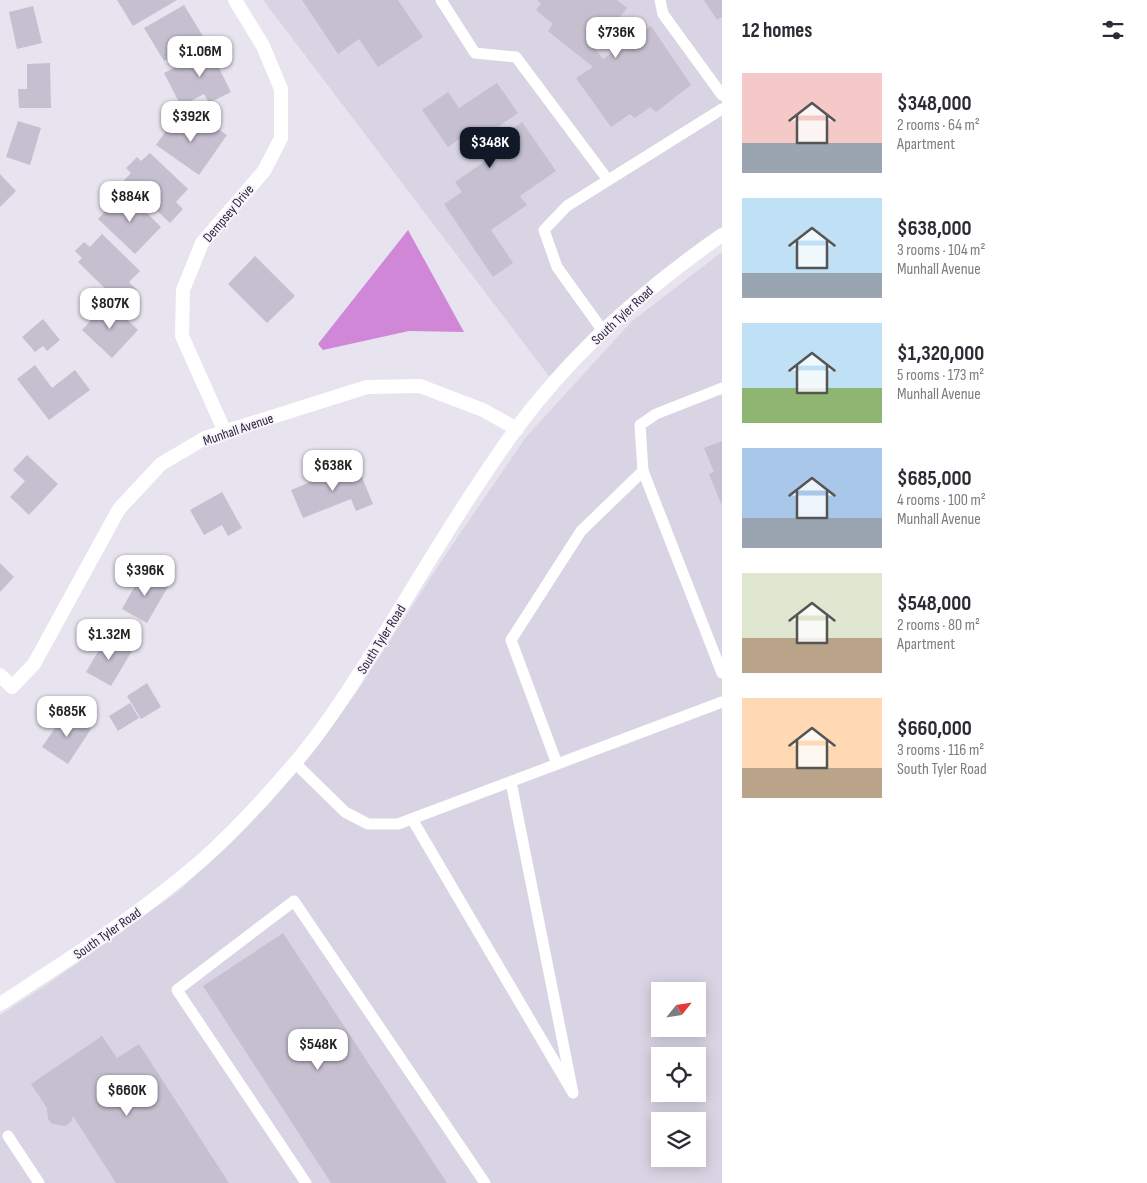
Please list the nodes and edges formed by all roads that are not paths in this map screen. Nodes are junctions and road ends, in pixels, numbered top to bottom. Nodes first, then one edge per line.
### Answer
1 (235, 0) edge
2 (441, 0) edge
3 (660, 0) edge
4 (722, 95) edge
5 (722, 109) edge
6 (608, 180) junction
7 (722, 235) edge
8 (603, 331) junction
9 (722, 388) edge
10 (517, 429) junction
11 (225, 432) junction
12 (644, 471) junction
13 (722, 673) edge
14 (0, 675) edge
15 (722, 702) edge
16 (295, 763) junction
17 (557, 764) junction
18 (511, 782) junction
19 (412, 819) junction
20 (0, 1004) edge
21 (8, 1136) dead end
22 (39, 1183) edge
23 (306, 1183) edge
24 (485, 1183) edge

1 - 11 street, Dempsey Drive
2 - 6 lane
3 - 4 lane
5 - 6 lane
6 - 8 lane
7 - 8 street, South Tyler Road
8 - 10 street, South Tyler Road
9 - 12 lane
10 - 11 street, Munhall Avenue
10 - 16 street, South Tyler Road
11 - 14 street, Munhall Avenue
12 - 13 lane
12 - 17 lane
15 - 17 lane
16 - 19 lane
16 - 20 street, South Tyler Road
17 - 18 lane
18 - 19 lane
18 - 19 lane
21 - 22 lane
23 - 24 lane

